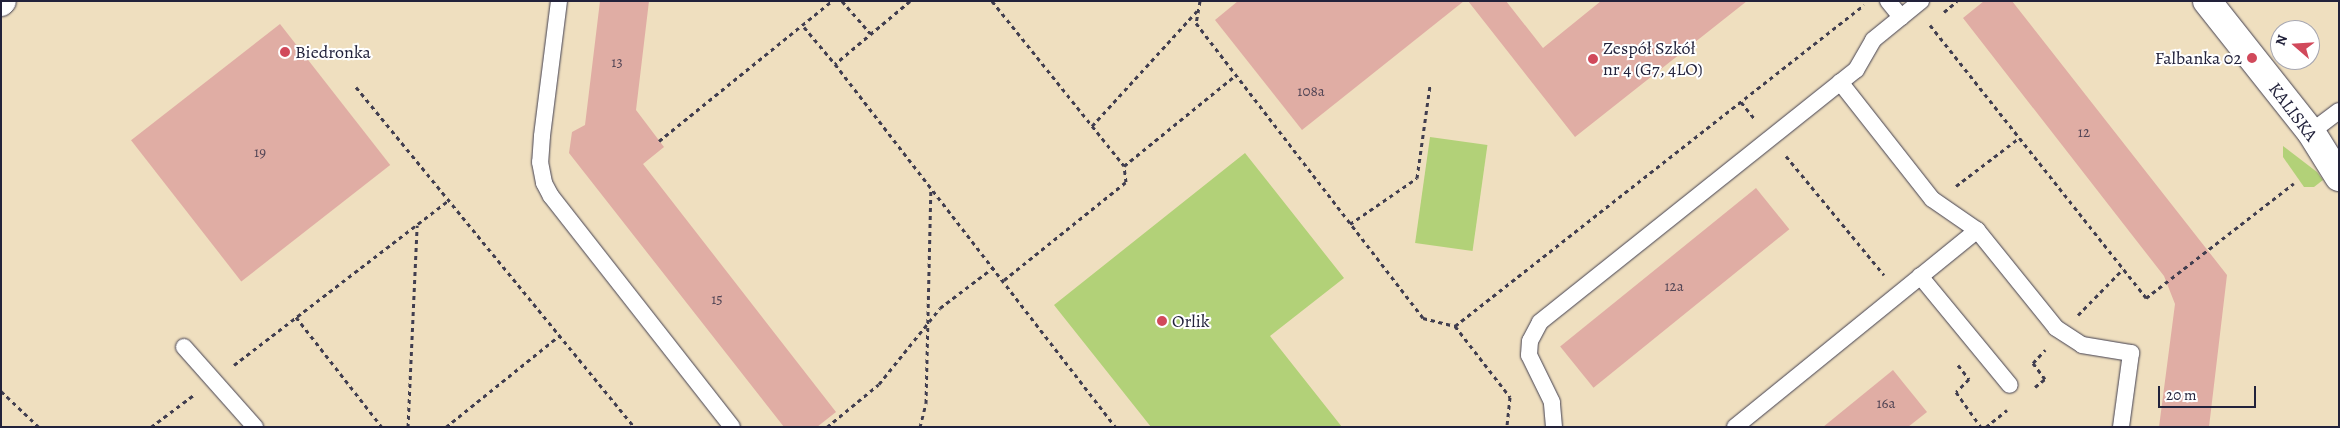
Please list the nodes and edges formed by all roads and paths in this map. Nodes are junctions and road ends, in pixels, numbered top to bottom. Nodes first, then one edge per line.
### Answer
1 (560, 1) edge
2 (832, 1) edge
3 (842, 1) edge
4 (910, 1) edge
5 (992, 1) edge
6 (1200, 1) edge
7 (1869, 1) edge
8 (1888, 1) edge
9 (1921, 1) edge
10 (1957, 1) edge
11 (2207, 1) edge
12 (1198, 10) junction
13 (1901, 17) junction
14 (804, 27) junction
15 (870, 33) junction
16 (836, 64) junction
17 (1236, 75) junction
18 (1840, 82) junction
19 (1430, 86) dead end
20 (356, 87) dead end
21 (1741, 102) junction
22 (2339, 112) edge
23 (1092, 126) junction
24 (2311, 132) junction
25 (1770, 138) junction
26 (2019, 138) junction
27 (659, 140) dead end
28 (1124, 166) junction
29 (2339, 177) edge
30 (2294, 184) dead end
31 (932, 187) junction
32 (450, 199) junction
33 (1935, 202) junction
34 (416, 224) junction
35 (1350, 224) junction
36 (1977, 230) junction
37 (994, 267) junction
38 (1920, 276) junction
39 (1004, 280) junction
40 (1899, 293) junction
41 (296, 316) junction
42 (929, 322) junction
43 (1455, 326) junction
44 (560, 335) junction
45 (184, 347) dead end
46 (1957, 363) dead end
47 (212, 381) junction
48 (2010, 385) dead end
49 (1, 391) edge
50 (39, 427) edge
51 (151, 427) edge
52 (255, 427) edge
53 (382, 427) edge
54 (408, 427) edge
55 (446, 427) edge
56 (634, 427) edge
57 (732, 427) edge
58 (827, 427) edge
59 (920, 427) edge
60 (1116, 427) edge
61 (1507, 427) edge
62 (1554, 427) edge
63 (1735, 427) edge
64 (1981, 427) edge
65 (2121, 427) edge

1 - 57 lane
2 - 14 path
3 - 15 path
4 - 15 path
5 - 23 path
6 - 12 path
7 - 21 path
8 - 13 lane
9 - 13 lane
10 - 26 path
11 - 24 street, KALISKA
12 - 17 path
12 - 23 path
13 - 18 lane
14 - 16 path
14 - 27 path
15 - 16 path
16 - 31 path
17 - 28 path
17 - 35 path
18 - 25 lane
18 - 33 lane
19 - 35 path
20 - 32 path
21 - 25 path
21 - 43 path
22 - 24 lane
23 - 28 path
24 - 29 street, KALISKA
25 - 40 path
25 - 62 lane
26 - 30 path
26 - 33 path
28 - 39 path
31 - 37 path
31 - 42 path
32 - 34 path
32 - 44 path
33 - 36 lane
34 - 41 path
34 - 54 path
35 - 43 path
36 - 38 lane
36 - 65 lane
37 - 39 path
37 - 42 path
38 - 40 lane
38 - 48 lane
39 - 60 path
40 - 63 lane
41 - 47 path
41 - 53 path
42 - 58 path
42 - 59 path
43 - 61 path
44 - 55 path
44 - 56 path
45 - 47 lane
46 - 64 path
47 - 51 path
47 - 52 lane
49 - 50 path

